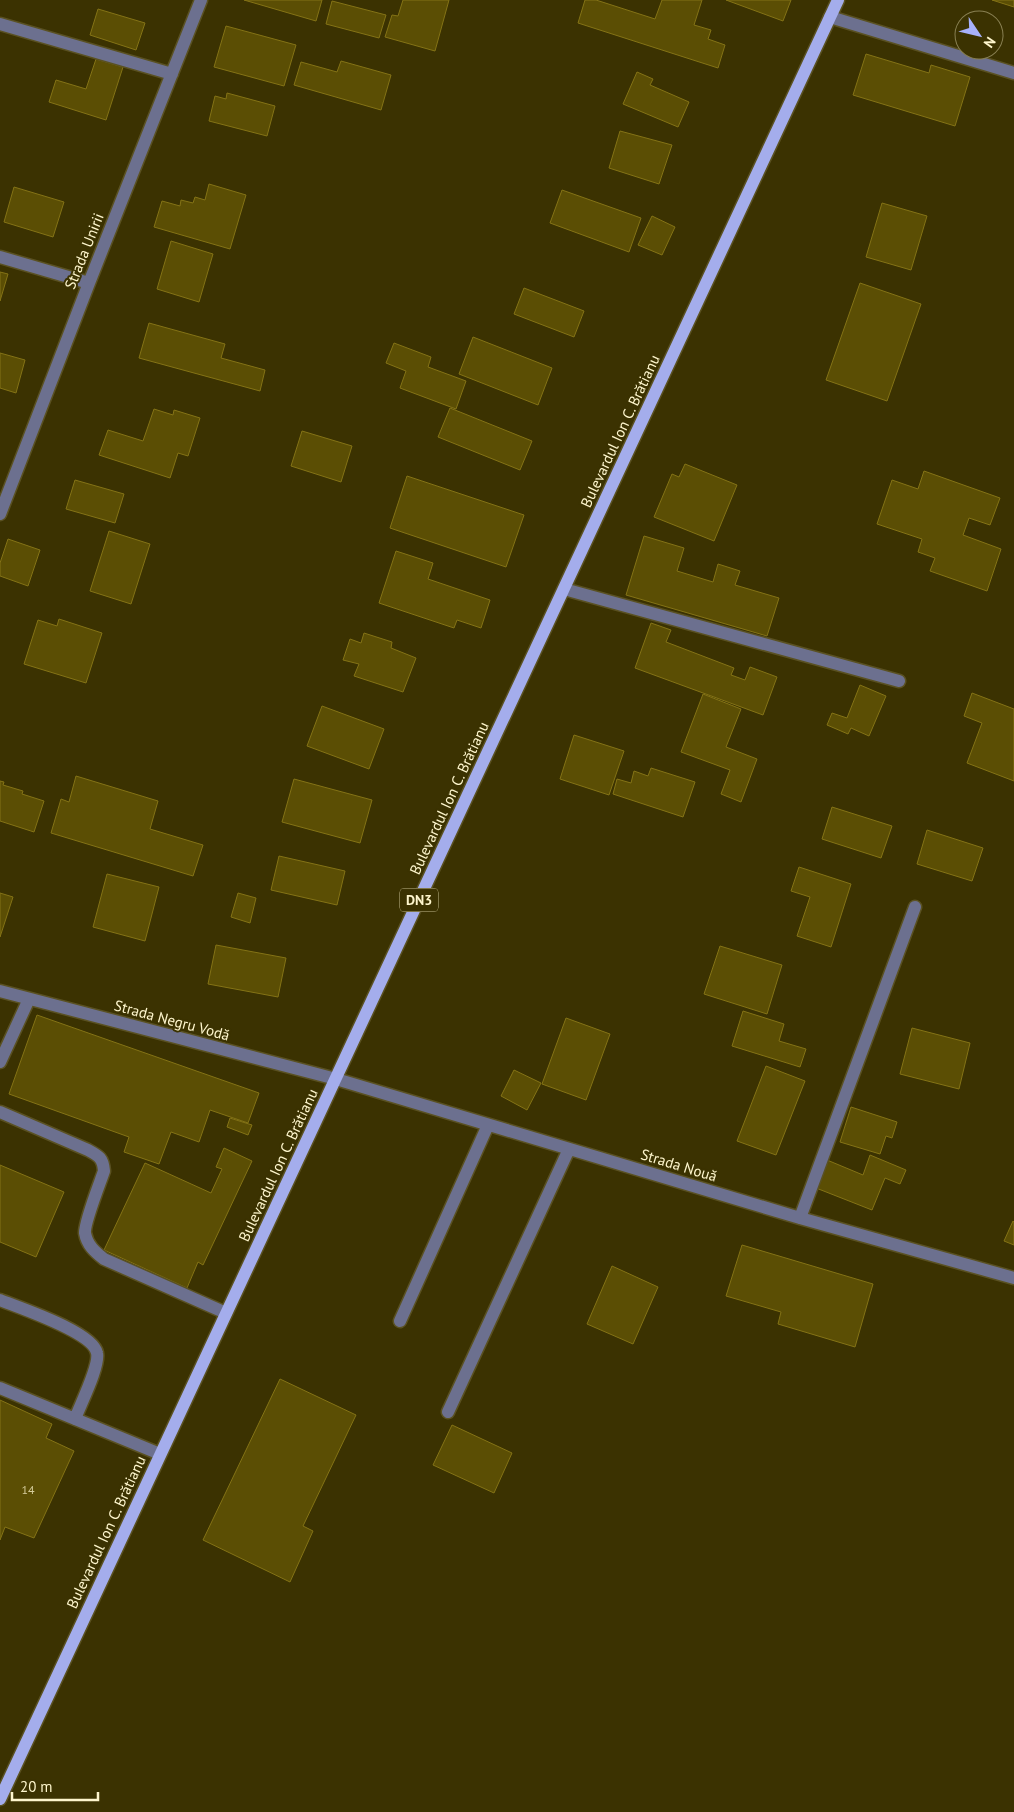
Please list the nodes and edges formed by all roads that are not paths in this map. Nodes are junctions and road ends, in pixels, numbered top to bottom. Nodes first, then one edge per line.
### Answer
1 (201, 0) edge
2 (838, 0) edge
3 (830, 17) junction
4 (0, 24) edge
5 (1014, 73) edge
6 (172, 74) junction
7 (0, 257) edge
8 (89, 283) junction
9 (0, 514) edge
10 (564, 590) junction
11 (900, 682) dead end
12 (914, 907) dead end
13 (0, 991) edge
14 (29, 999) junction
15 (0, 1062) edge
16 (336, 1079) junction
17 (0, 1112) edge
18 (488, 1125) junction
19 (569, 1149) junction
20 (800, 1218) junction
21 (1014, 1278) edge
22 (0, 1300) edge
23 (226, 1313) junction
24 (400, 1320) dead end
25 (0, 1388) edge
26 (448, 1412) dead end
27 (75, 1419) junction
28 (160, 1454) junction
29 (0, 1799) edge

1 - 6 street, Strada Unirii
2 - 3 main road, Bulevardul Ion C. Brătianu / DN3
3 - 5 street
3 - 10 main road, Bulevardul Ion C. Brătianu / DN3
4 - 6 street
6 - 8 street, Strada Unirii
7 - 8 street
8 - 9 street, Strada Unirii
10 - 11 street
10 - 16 main road, Bulevardul Ion C. Brătianu / DN3
12 - 20 street
13 - 14 street, Strada Negru Vodă
14 - 15 street
14 - 16 street, Strada Negru Vodă
16 - 18 street, Strada Nouă
16 - 23 main road, Bulevardul Ion C. Brătianu / DN3
17 - 23 street
18 - 19 street, Strada Nouă
18 - 24 street
19 - 20 street, Strada Nouă
19 - 26 street
20 - 21 street, Strada Nouă
22 - 27 street
23 - 28 main road, Bulevardul Ion C. Brătianu / DN3
25 - 27 street
27 - 28 street
28 - 29 main road, Bulevardul Ion C. Brătianu / DN3

